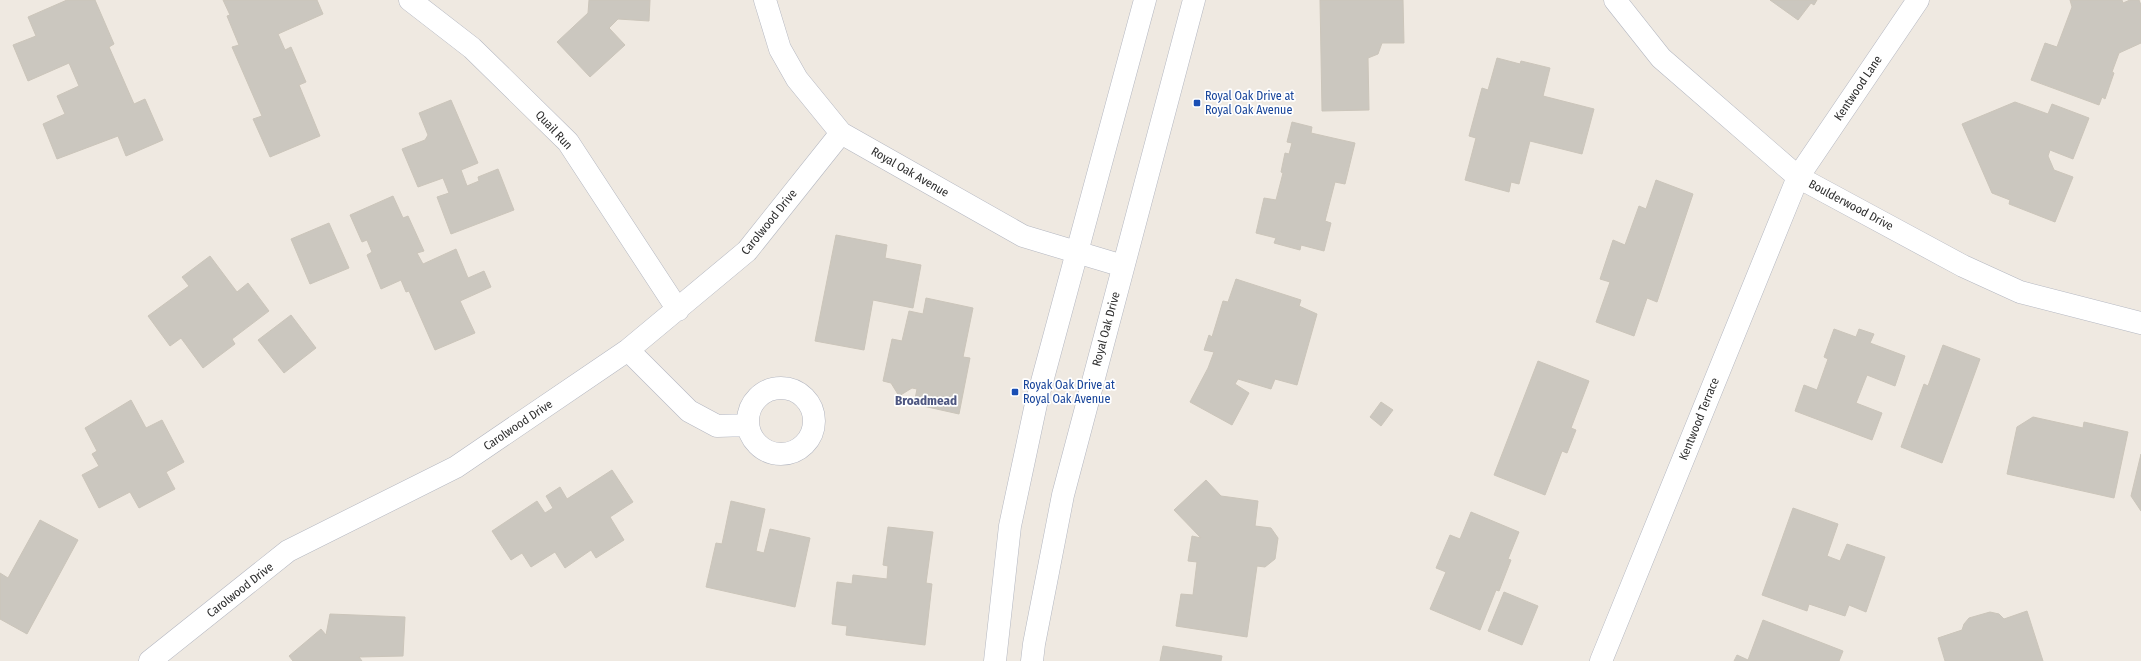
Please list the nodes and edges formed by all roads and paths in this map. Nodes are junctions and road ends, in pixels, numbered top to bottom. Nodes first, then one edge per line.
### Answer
1 (410, 0) edge
2 (765, 0) edge
3 (1145, 0) edge
4 (1194, 0) edge
5 (1615, 0) edge
6 (1918, 0) edge
7 (840, 133) junction
8 (1798, 177) junction
9 (1077, 252) junction
10 (1123, 266) junction
11 (678, 310) junction
12 (2140, 321) edge
13 (628, 350) junction
14 (748, 425) dead end
15 (152, 660) edge
16 (995, 661) edge
17 (1032, 661) edge
18 (1601, 661) edge

1 - 11 street, Quail Run
2 - 7 street, Royal Oak Avenue
3 - 9 street
4 - 10 street, Royal Oak Drive
5 - 8 street, Boulderwood Drive
6 - 8 street, Kentwood Lane
7 - 9 street, Royal Oak Avenue
7 - 11 street, Carolwood Drive
8 - 12 street, Boulderwood Drive
8 - 18 street, Kentwood Terrace
9 - 10 street, Royal Oak Avenue
9 - 16 street
10 - 17 street, Royal Oak Drive
11 - 13 street, Carolwood Drive
13 - 14 street
13 - 15 street, Carolwood Drive

